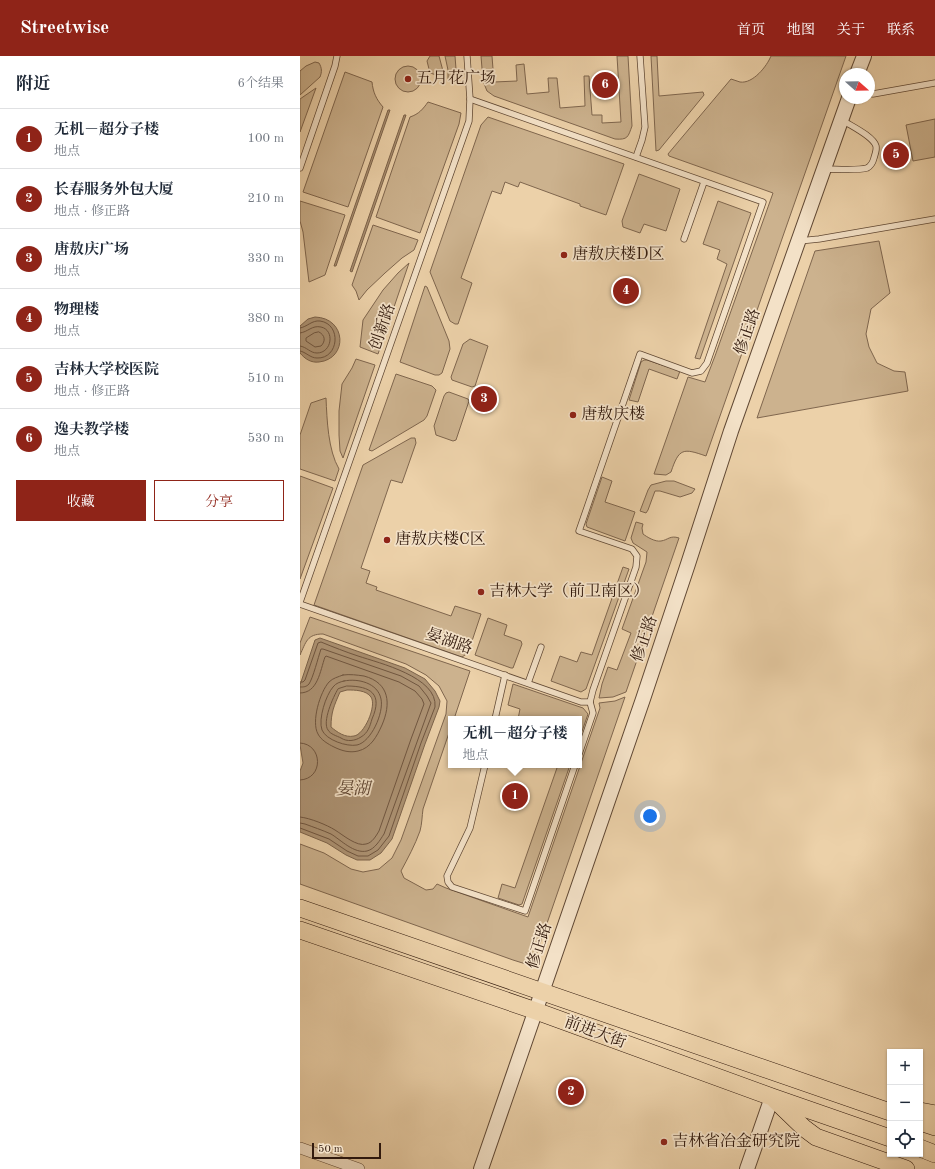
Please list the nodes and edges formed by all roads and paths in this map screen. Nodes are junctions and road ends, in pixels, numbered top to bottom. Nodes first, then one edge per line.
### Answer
1 (337, 56) edge
2 (467, 56) edge
3 (640, 56) edge
4 (864, 56) edge
5 (859, 68) edge
6 (935, 83) edge
7 (875, 94) edge
8 (470, 99) junction
9 (847, 104) edge
10 (841, 120) junction
11 (636, 157) junction
12 (300, 168) edge
13 (824, 169) junction
14 (704, 182) junction
15 (935, 219) edge
16 (684, 239) dead end
17 (798, 242) junction
18 (300, 603) edge
19 (541, 647) dead end
20 (504, 675) junction
21 (528, 683) junction
22 (590, 702) junction
23 (496, 716) edge
24 (582, 745) edge
25 (483, 768) edge
26 (574, 768) edge
27 (300, 908) edge
28 (300, 930) edge
29 (542, 992) junction
30 (536, 1011) junction
31 (772, 1097) junction
32 (858, 1101) junction
33 (887, 1106) edge
34 (887, 1111) edge
35 (923, 1112) edge
36 (935, 1114) edge
37 (923, 1123) edge
38 (935, 1127) edge
39 (887, 1137) edge
40 (300, 1148) edge
41 (923, 1149) edge
42 (935, 1154) edge
43 (359, 1169) edge
44 (481, 1169) edge
45 (747, 1169) edge
46 (906, 1169) edge

1 - 12 lane
2 - 8 lane, 创新路
3 - 11 lane
4 - 5 street
6 - 7 lane
8 - 11 lane
8 - 18 lane, 创新路
9 - 10 street, 修正路
10 - 13 street, 修正路
10 - 13 lane
11 - 14 lane
13 - 17 street, 修正路
14 - 16 lane
14 - 22 lane
15 - 17 lane
17 - 29 street, 修正路
18 - 20 lane, 晏湖路
19 - 21 lane
20 - 21 lane, 晏湖路
20 - 23 lane
21 - 22 lane, 晏湖路
22 - 24 lane
25 - 26 lane
27 - 29 main road, 前进大街
28 - 30 main road, 前进大街
29 - 30 street, 修正路
29 - 32 main road, 前进大街
30 - 31 main road, 前进大街
30 - 44 street, 修正路
31 - 39 main road, 前进大街
31 - 45 street
31 - 46 main road
32 - 33 main road
32 - 34 main road, 前进大街
35 - 36 main road
37 - 38 main road
40 - 43 street
41 - 42 main road

